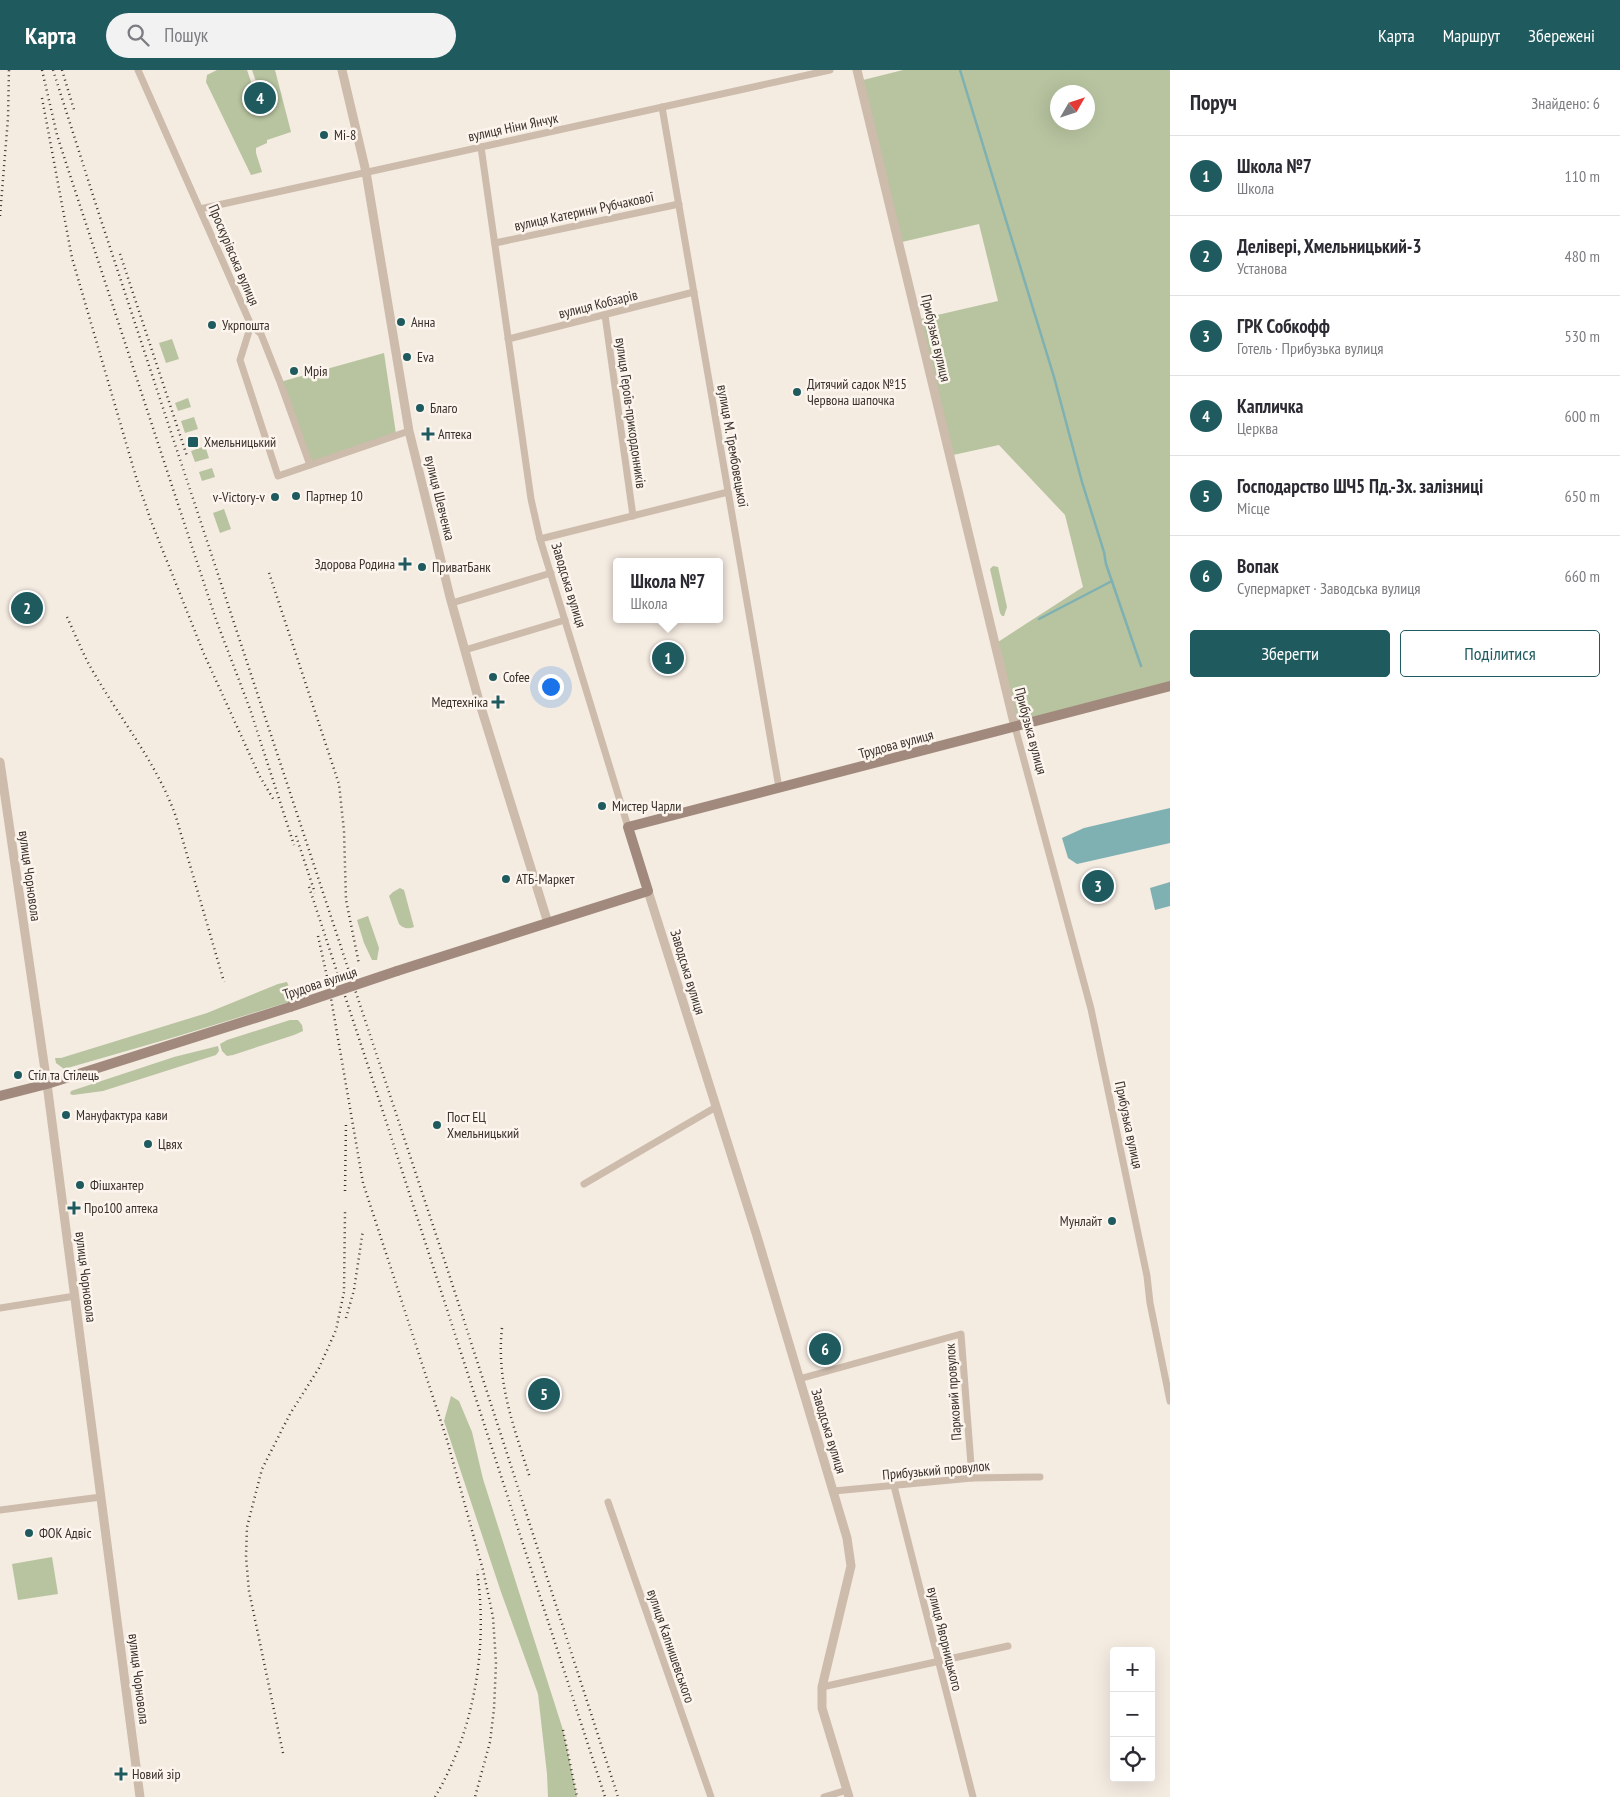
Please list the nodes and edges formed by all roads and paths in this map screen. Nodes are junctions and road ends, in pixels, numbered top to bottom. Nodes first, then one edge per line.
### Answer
1 (138, 70) edge
2 (342, 70) edge
3 (830, 70) edge
4 (857, 70) edge
5 (662, 107) junction
6 (481, 147) junction
7 (366, 172) junction
8 (679, 204) junction
9 (200, 209) junction
10 (495, 243) junction
11 (694, 292) junction
12 (605, 315) junction
13 (251, 325) junction
14 (508, 339) junction
15 (409, 431) junction
16 (310, 465) junction
17 (728, 492) junction
18 (632, 516) junction
19 (540, 539) junction
20 (550, 573) junction
21 (452, 603) junction
22 (565, 620) junction
23 (465, 650) junction
24 (1170, 686) edge
25 (1015, 727) junction
26 (0, 762) edge
27 (779, 788) junction
28 (628, 827) junction
29 (648, 891) junction
30 (548, 923) junction
31 (47, 1084) junction
32 (0, 1096) edge
33 (716, 1107) junction
34 (584, 1184) dead end
35 (75, 1296) junction
36 (0, 1308) edge
37 (799, 1379) junction
38 (1170, 1401) edge
39 (1040, 1477) dead end
40 (972, 1478) junction
41 (894, 1486) junction
42 (834, 1491) junction
43 (101, 1497) junction
44 (608, 1502) dead end
45 (0, 1510) edge
46 (1008, 1646) dead end
47 (937, 1661) junction
48 (822, 1687) junction
49 (848, 1794) edge
50 (140, 1797) edge
51 (711, 1797) edge
52 (824, 1797) edge
53 (973, 1797) edge

1 - 9 street, Проскурівська вулиця
2 - 7 street, вулиця Шевченка
3 - 5 street, вулиця Ніни Янчук
4 - 25 street, Прибузька вулиця
5 - 6 street, вулиця Ніни Янчук
5 - 8 street, вулиця М. Трембовецької
6 - 7 street, вулиця Ніни Янчук
6 - 10 street, Заводська вулиця
7 - 9 street, вулиця Ніни Янчук
7 - 15 street, вулиця Шевченка
8 - 10 street, вулиця Катерини Рубчакової
8 - 11 street, вулиця М. Трембовецької
9 - 13 street, Проскурівська вулиця
10 - 14 street, Заводська вулиця
11 - 12 street, вулиця Кобзарів
11 - 17 street, вулиця М. Трембовецької
12 - 14 street, вулиця Кобзарів
12 - 18 street, вулиця Героїв-прикордонників
13 - 16 street, Проскурівська вулиця
13 - 16 street
14 - 19 street, Заводська вулиця
15 - 16 street
15 - 21 street, вулиця Шевченка
17 - 18 street
17 - 27 street, вулиця М. Трембовецької
18 - 19 street
19 - 20 street, Заводська вулиця
20 - 21 street
20 - 22 street, Заводська вулиця
21 - 23 street, вулиця Шевченка
22 - 23 street
22 - 28 street, Заводська вулиця
23 - 30 street, вулиця Шевченка
24 - 25 main road, Трудова вулиця
25 - 27 main road, Трудова вулиця
25 - 38 street, Прибузька вулиця
26 - 31 street, вулиця Чорновола
27 - 28 main road, Трудова вулиця
28 - 29 main road, Заводська вулиця
29 - 30 main road, Трудова вулиця
29 - 33 street, Заводська вулиця
30 - 31 main road, Трудова вулиця, bridge
31 - 32 main road, Трудова вулиця
31 - 35 street, вулиця Чорновола
33 - 34 street
33 - 37 street, Заводська вулиця
35 - 36 street
35 - 43 street, вулиця Чорновола
37 - 40 street, Парковий провулок
37 - 42 street, Заводська вулиця
39 - 40 street, Прибузький провулок
40 - 41 street, Прибузький провулок
41 - 42 street, Прибузький провулок
41 - 47 street, вулиця Яворницького
42 - 48 street, Заводська вулиця
43 - 45 street
43 - 50 street, вулиця Чорновола
44 - 51 street, вулиця Калнишевського
46 - 47 street
47 - 48 street
47 - 53 street, вулиця Яворницького
48 - 49 street, Заводська вулиця
49 - 52 street

